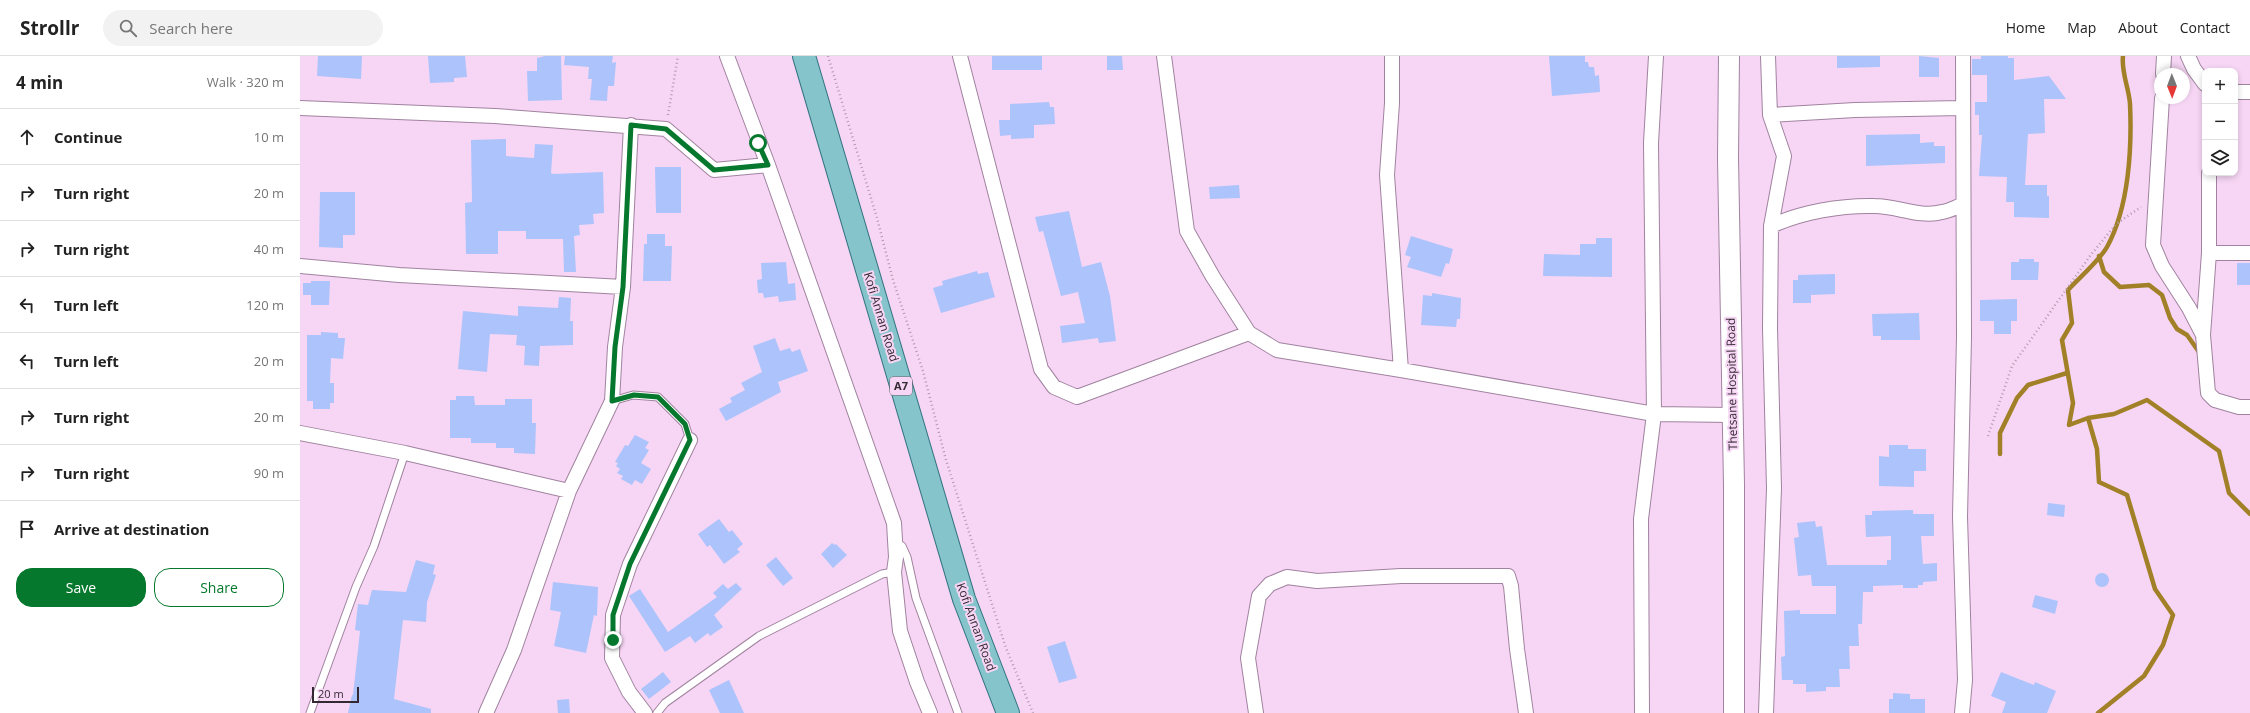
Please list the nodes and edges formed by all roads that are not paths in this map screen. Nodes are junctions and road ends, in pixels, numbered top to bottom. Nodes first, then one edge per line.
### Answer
1 (727, 56) edge
2 (804, 56) edge
3 (960, 56) edge
4 (1164, 56) edge
5 (1392, 56) edge
6 (1656, 56) edge
7 (1729, 56) edge
8 (1768, 56) edge
9 (1963, 56) edge
10 (2164, 56) edge
11 (2188, 56) edge
12 (2163, 68) edge
13 (2202, 80) edge
14 (2238, 92) edge
15 (2250, 92) edge
16 (2162, 104) edge
17 (300, 108) edge
18 (1962, 108) junction
19 (1770, 115) junction
20 (631, 125) junction
21 (768, 165) junction
22 (2209, 176) edge
23 (1962, 205) junction
24 (1771, 226) junction
25 (2250, 253) edge
26 (2210, 254) junction
27 (300, 266) edge
28 (623, 287) junction
29 (1249, 333) junction
30 (2203, 336) junction
31 (1401, 370) junction
32 (612, 401) junction
33 (2250, 407) edge
34 (1654, 414) junction
35 (1732, 415) junction
36 (300, 433) edge
37 (690, 440) joint
38 (405, 453) junction
39 (569, 491) junction
40 (896, 543) junction
41 (894, 572) junction
42 (310, 713) edge
43 (486, 713) edge
44 (645, 713) edge
45 (657, 713) edge
46 (930, 713) edge
47 (958, 713) edge
48 (1008, 713) edge
49 (1256, 713) edge
50 (1526, 713) edge
51 (1642, 713) edge
52 (1734, 713) edge
53 (1766, 713) edge
54 (1962, 713) edge

1 - 21 street
2 - 48 main road, Kofi Annan Road / A7
3 - 29 street
4 - 29 street
5 - 31 street
6 - 34 street
7 - 35 main road, Thetsane Hospital Road
8 - 19 street
9 - 18 street
10 - 12 street
11 - 13 street
14 - 15 street
16 - 30 street
17 - 20 street
18 - 19 street
18 - 23 street
19 - 24 street
20 - 21 street
20 - 28 street
21 - 40 street
22 - 26 street
23 - 24 street
23 - 54 street
24 - 53 street
25 - 26 street
26 - 30 street
27 - 28 street
28 - 32 street
29 - 31 street
30 - 33 street
31 - 34 street
32 - 37 lane
32 - 39 street
34 - 35 street
34 - 51 street
35 - 52 main road, Thetsane Hospital Road
36 - 38 street
37 - 44 street
38 - 39 street
38 - 42 lane
39 - 43 street
40 - 41 street
40 - 47 lane
41 - 45 lane
41 - 46 street
49 - 50 street

